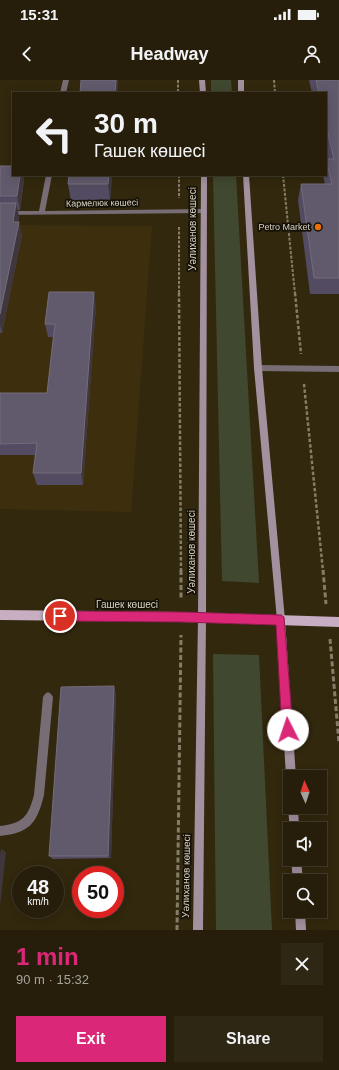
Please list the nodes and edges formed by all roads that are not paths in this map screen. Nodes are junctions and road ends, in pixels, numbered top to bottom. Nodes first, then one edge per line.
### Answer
1 (66, 80) edge
2 (202, 80) edge
3 (241, 80) edge
4 (63, 92) edge
5 (203, 92) edge
6 (241, 92) edge
7 (49, 176) edge
8 (204, 176) edge
9 (246, 176) edge
10 (204, 211) junction
11 (0, 213) edge
12 (42, 213) junction
13 (258, 368) junction
14 (339, 369) edge
15 (0, 615) edge
16 (202, 618) junction
17 (281, 620) junction
18 (333, 621) edge
19 (48, 697) dead end
20 (291, 770) edge
21 (0, 831) edge
22 (300, 918) edge
23 (198, 930) edge
24 (301, 930) edge

1 - 4 lane
2 - 5 main road
3 - 6 main road
7 - 12 lane
8 - 10 main road, Уәлиханов көшесі
9 - 13 main road
10 - 12 lane, Кармелюк көшесі
10 - 16 main road, Уәлиханов көшесі
11 - 12 lane, Кармелюк көшесі
13 - 14 lane
13 - 17 main road
15 - 16 main road, Гашек көшесі
16 - 17 main road
16 - 23 main road, Уәлиханов көшесі
17 - 18 main road
17 - 20 main road
19 - 21 lane
22 - 24 main road

